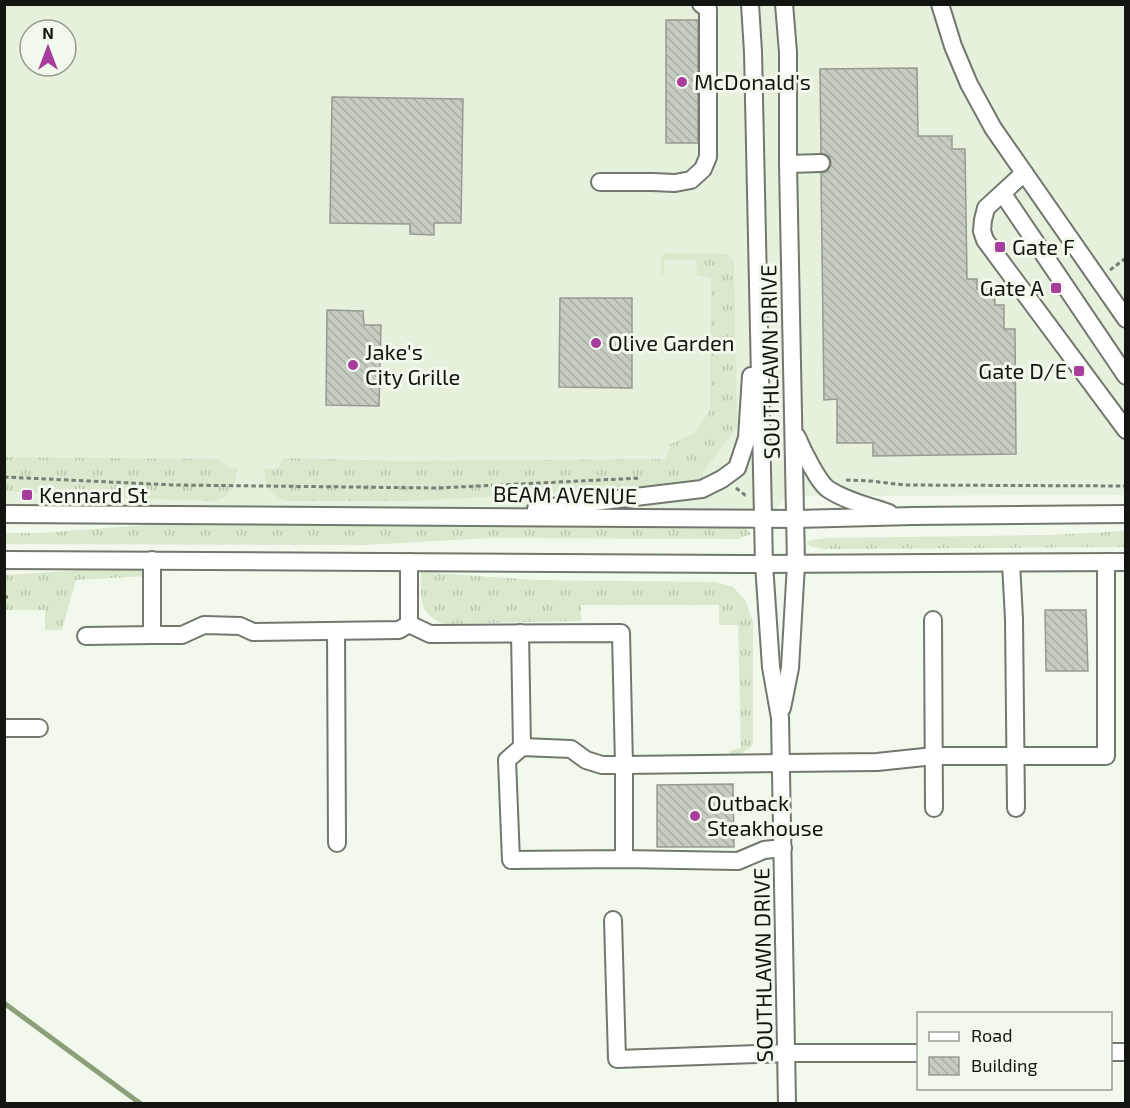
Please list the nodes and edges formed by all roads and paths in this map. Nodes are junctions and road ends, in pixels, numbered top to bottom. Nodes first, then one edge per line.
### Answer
1 (701, 4) edge
2 (750, 4) edge
3 (784, 4) edge
4 (940, 4) edge
5 (821, 163) dead end
6 (788, 164) junction
7 (1024, 173) junction
8 (600, 182) dead end
9 (1002, 194) junction
10 (1119, 297) edge
11 (1125, 319) edge
12 (759, 322) junction
13 (1125, 376) edge
14 (794, 429) junction
15 (1125, 430) edge
16 (4, 477) edge
17 (641, 478) dead end
18 (838, 480) dead end
19 (729, 483) dead end
20 (1125, 486) edge
21 (753, 495) dead end
22 (4, 514) edge
23 (1125, 514) edge
24 (477, 516) junction
25 (899, 517) junction
26 (764, 519) junction
27 (796, 519) junction
28 (4, 560) edge
29 (152, 561) junction
30 (409, 562) junction
31 (1106, 562) junction
32 (1125, 562) edge
33 (1011, 563) junction
34 (764, 564) junction
35 (796, 564) junction
36 (933, 620) dead end
37 (409, 624) junction
38 (336, 631) junction
39 (520, 633) junction
40 (152, 635) junction
41 (86, 636) dead end
42 (780, 718) junction
43 (4, 728) edge
44 (39, 728) dead end
45 (522, 747) junction
46 (934, 756) junction
47 (1016, 756) junction
48 (781, 764) junction
49 (624, 765) junction
50 (934, 808) dead end
51 (1016, 808) dead end
52 (337, 843) dead end
53 (783, 848) junction
54 (624, 859) junction
55 (613, 920) dead end
56 (787, 1053) junction
57 (917, 1053) edge
58 (788, 1104) edge

1 - 8 street
2 - 12 street, SOUTHLAWN DRIVE
3 - 6 street, SOUTHLAWN DRIVE
4 - 7 street
5 - 6 street
6 - 14 street, SOUTHLAWN DRIVE
7 - 9 street
7 - 10 street
9 - 13 street
9 - 15 street
10 - 11 street
12 - 24 street
12 - 26 street, SOUTHLAWN DRIVE
14 - 25 street
14 - 27 street, SOUTHLAWN DRIVE
16 - 17 path
18 - 20 path
19 - 21 path
22 - 24 street, BEAM AVENUE
23 - 25 street, BEAM AVENUE
24 - 26 street, BEAM AVENUE
25 - 27 street, BEAM AVENUE
26 - 27 street, BEAM AVENUE
26 - 34 street, SOUTHLAWN DRIVE
27 - 35 street, SOUTHLAWN DRIVE
28 - 29 street
29 - 30 street
29 - 40 street
30 - 34 street
30 - 37 street
31 - 32 street
31 - 33 street
31 - 47 street
33 - 35 street
33 - 47 street
34 - 35 street
34 - 42 street, SOUTHLAWN DRIVE
35 - 42 street, SOUTHLAWN DRIVE
36 - 46 street
37 - 38 street
37 - 39 street
38 - 40 street
38 - 52 street
39 - 45 street
39 - 49 street
40 - 41 street
42 - 48 street, SOUTHLAWN DRIVE
43 - 44 street
45 - 49 street
45 - 54 street
46 - 47 street
46 - 48 street
46 - 50 street
47 - 51 street
48 - 49 street
48 - 53 street, SOUTHLAWN DRIVE
49 - 54 street
53 - 54 street
53 - 56 street, SOUTHLAWN DRIVE
55 - 56 street
56 - 57 street
56 - 58 street, SOUTHLAWN DRIVE

